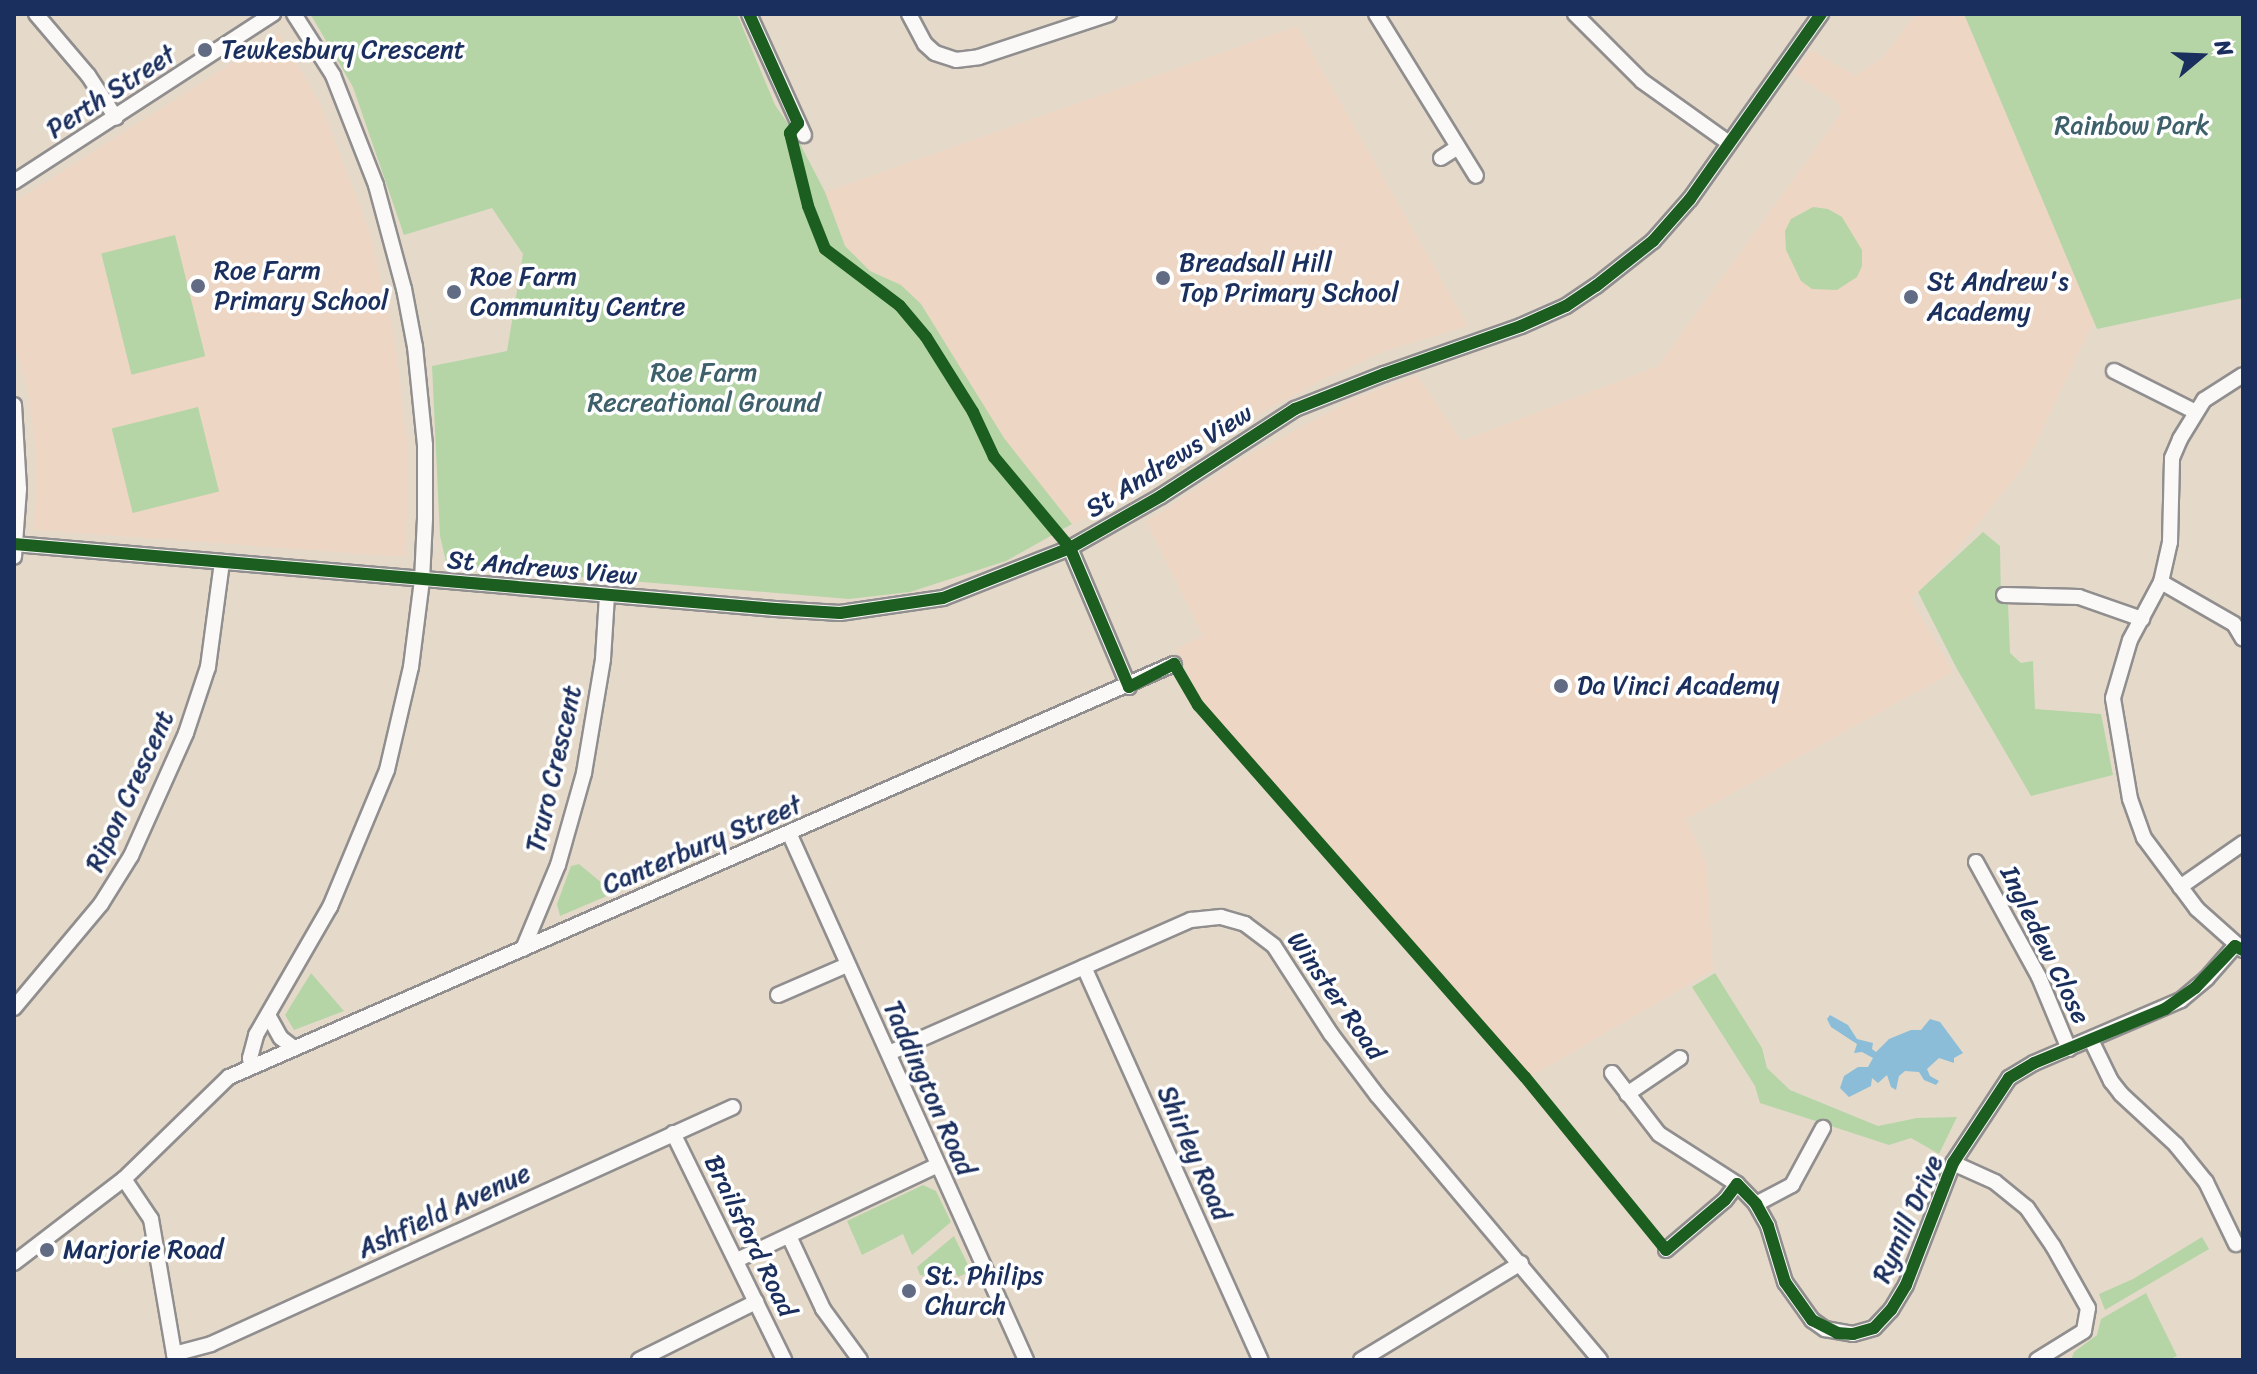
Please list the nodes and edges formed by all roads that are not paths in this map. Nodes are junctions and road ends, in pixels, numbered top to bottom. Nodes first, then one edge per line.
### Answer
1 (36, 14) edge
2 (273, 14) edge
3 (294, 14) edge
4 (749, 14) edge
5 (909, 14) edge
6 (1109, 14) edge
7 (1376, 14) edge
8 (1575, 14) edge
9 (1821, 14) edge
10 (807, 104) dead end
11 (792, 112) junction
12 (116, 118) junction
13 (804, 135) dead end
14 (1729, 143) junction
15 (1458, 147) junction
16 (1441, 158) dead end
17 (1476, 176) dead end
18 (14, 182) edge
19 (2114, 371) dead end
20 (2243, 375) edge
21 (14, 405) edge
22 (2194, 411) junction
23 (15, 548) edge
24 (1070, 548) junction
25 (222, 562) junction
26 (422, 580) junction
27 (2161, 582) junction
28 (607, 595) junction
29 (2004, 595) dead end
30 (2142, 619) junction
31 (2243, 639) edge
32 (1174, 664) dead end
33 (1129, 687) junction
34 (790, 835) junction
35 (2243, 843) edge
36 (1976, 862) dead end
37 (2180, 887) junction
38 (2239, 948) edge
39 (523, 949) junction
40 (847, 965) junction
41 (1084, 967) junction
42 (778, 995) dead end
43 (14, 1008) edge
44 (268, 1015) junction
45 (2091, 1040) junction
46 (294, 1048) junction
47 (2069, 1049) junction
48 (889, 1053) junction
49 (1680, 1058) dead end
50 (251, 1066) junction
51 (1612, 1073) dead end
52 (1627, 1094) junction
53 (733, 1107) dead end
54 (1823, 1128) dead end
55 (673, 1133) junction
56 (1953, 1163) junction
57 (938, 1165) junction
58 (124, 1179) junction
59 (1737, 1184) junction
60 (1756, 1204) junction
61 (789, 1236) junction
62 (2236, 1244) dead end
63 (1666, 1250) dead end
64 (737, 1260) junction
65 (14, 1263) edge
66 (1521, 1263) junction
67 (756, 1302) junction
68 (174, 1357) edge
69 (639, 1360) edge
70 (784, 1360) edge
71 (860, 1360) edge
72 (1026, 1360) edge
73 (1261, 1360) edge
74 (1361, 1360) edge
75 (1600, 1360) edge
76 (2037, 1360) edge

1 - 12 street
2 - 12 street, Perth Street
3 - 26 street
4 - 11 street
5 - 6 street
7 - 15 street
8 - 14 street
9 - 14 street, St Andrews View
10 - 11 street
11 - 13 street
12 - 18 street, Perth Street
14 - 24 street, St Andrews View
15 - 16 street
15 - 17 street
19 - 22 street
20 - 22 street
21 - 23 street
22 - 27 street
23 - 25 street, St Andrews View
24 - 28 street, St Andrews View
24 - 33 street
25 - 26 street, St Andrews View
25 - 43 street, Ripon Crescent
26 - 28 street, St Andrews View
26 - 44 street
27 - 30 street
27 - 31 street
28 - 39 street, Truro Crescent
29 - 30 street
30 - 37 street
32 - 33 street, Canterbury Street
33 - 34 street, Canterbury Street
34 - 39 street, Canterbury Street
34 - 40 street, Taddington Road
35 - 37 street
36 - 47 street, Ingledew Close
37 - 38 street
38 - 45 street, Rymill Drive
39 - 46 street, Canterbury Street
40 - 42 street
40 - 48 street, Taddington Road
41 - 48 street, Winster Road
41 - 66 street, Winster Road
41 - 73 street, Shirley Road
44 - 46 street
44 - 50 street
45 - 47 street, Rymill Drive
45 - 62 street
46 - 50 street, Canterbury Street
47 - 56 street, Rymill Drive
48 - 57 street, Taddington Road
49 - 52 street
50 - 58 street, Canterbury Street
51 - 52 street, Rymill Drive
52 - 59 street, Rymill Drive
53 - 55 street, Ashfield Avenue
54 - 60 street
55 - 64 street, Brailsford Road
55 - 68 street, Ashfield Avenue
56 - 60 street, Rymill Drive
56 - 76 street
57 - 61 street
57 - 72 street, Taddington Road
58 - 65 street, Canterbury Street
58 - 68 street
59 - 60 street, Rymill Drive
59 - 63 street
61 - 64 street
61 - 71 street
64 - 67 street, Brailsford Road
66 - 74 street
66 - 75 street, Winster Road
67 - 69 street
67 - 70 street, Brailsford Road

